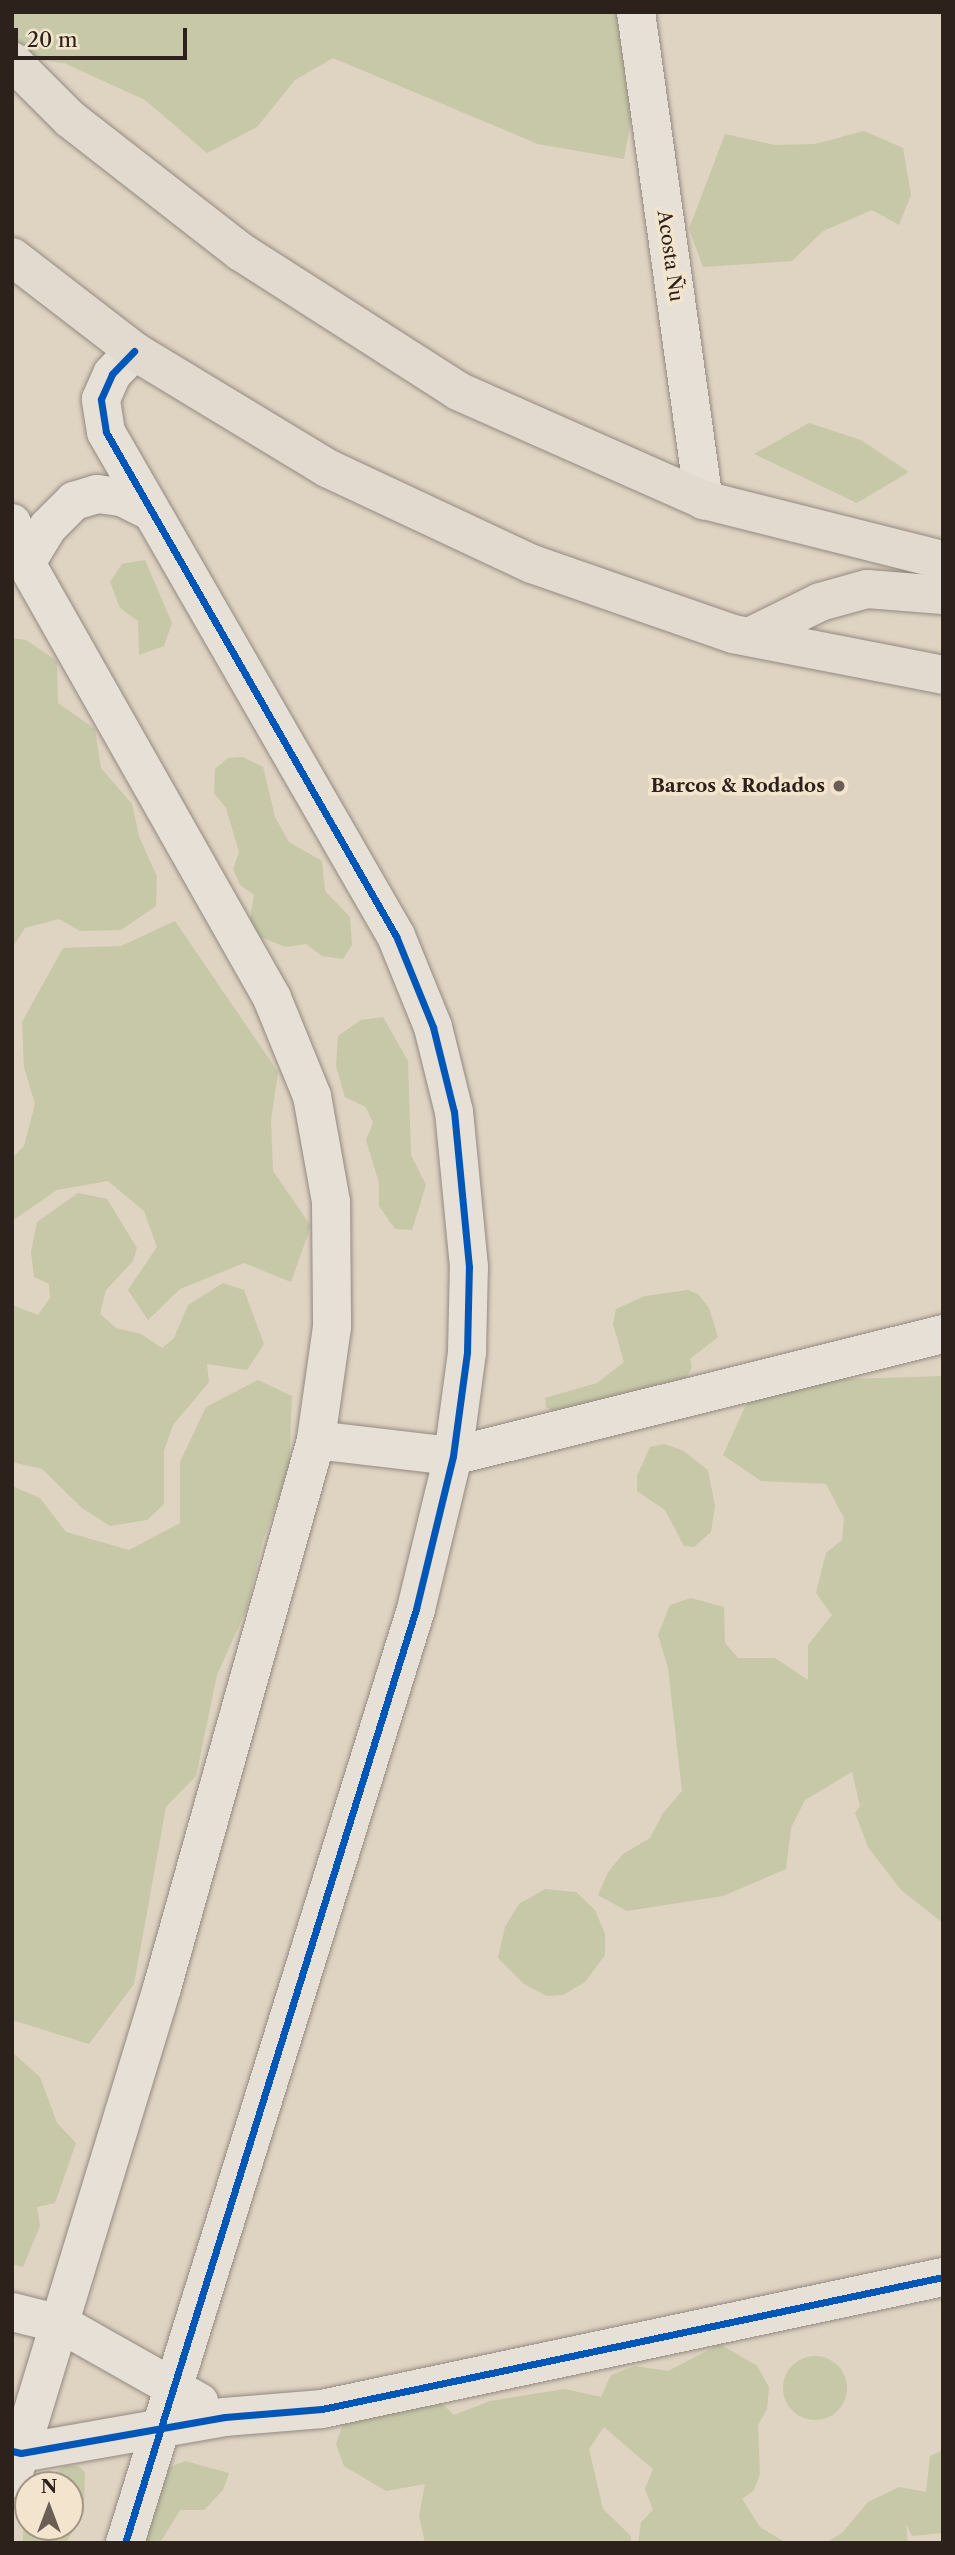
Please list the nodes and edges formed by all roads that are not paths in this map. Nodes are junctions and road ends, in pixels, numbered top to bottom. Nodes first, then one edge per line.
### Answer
1 (636, 12) edge
2 (12, 61) edge
3 (12, 257) edge
4 (134, 351) junction
5 (704, 500) junction
6 (148, 510) junction
7 (12, 523) edge
8 (943, 560) edge
9 (26, 564) junction
10 (943, 595) edge
11 (749, 636) junction
12 (943, 675) edge
13 (943, 1334) edge
14 (316, 1440) junction
15 (453, 1455) junction
16 (943, 2277) edge
17 (12, 2312) edge
18 (61, 2323) junction
19 (176, 2389) junction
20 (225, 2417) junction
21 (164, 2427) junction
22 (15, 2461) edge
23 (125, 2543) edge

1 - 5 street, Acosta Ñu
2 - 5 main road
3 - 4 main road
4 - 6 street
4 - 11 main road
5 - 8 main road
6 - 9 street
6 - 15 street
7 - 9 street
9 - 14 street
10 - 11 main road
11 - 12 main road
13 - 15 street
14 - 15 street
14 - 18 street
15 - 19 street
16 - 20 street
17 - 18 street
18 - 19 street
18 - 22 street
19 - 20 street
19 - 21 street
20 - 21 street
21 - 22 street
21 - 23 street

